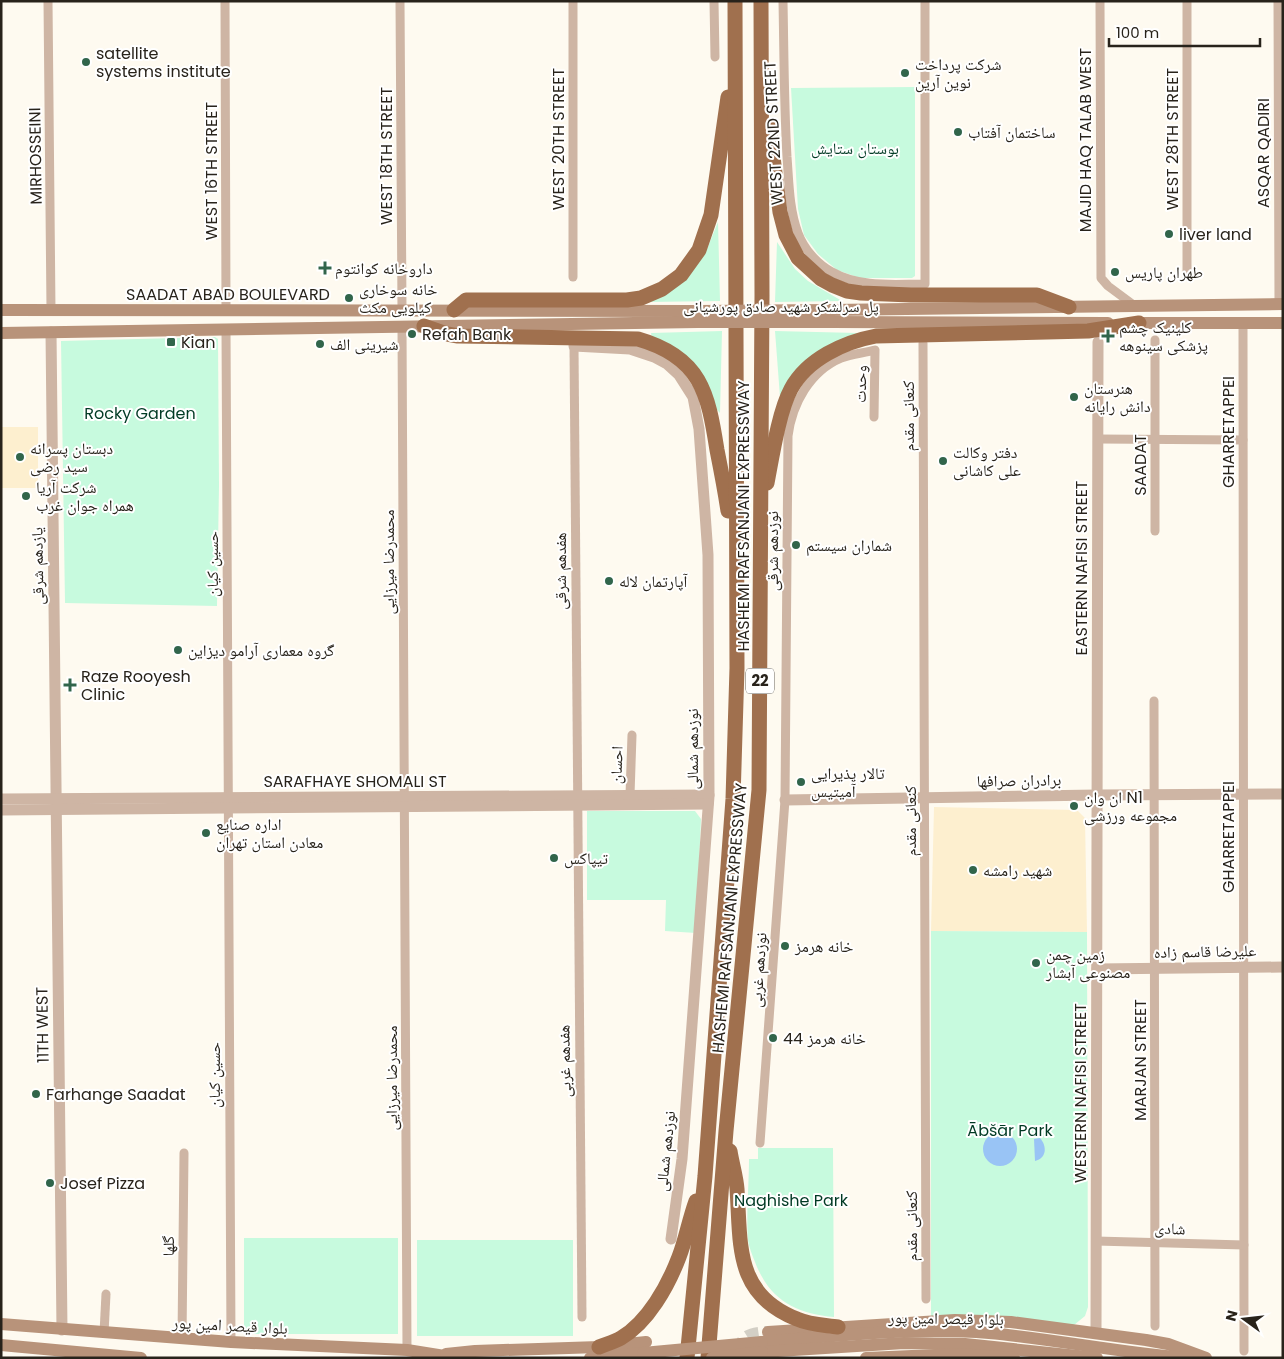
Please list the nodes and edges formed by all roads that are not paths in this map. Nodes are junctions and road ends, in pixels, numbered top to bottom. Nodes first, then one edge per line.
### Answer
1 (48, 1) edge
2 (225, 1) edge
3 (400, 1) edge
4 (573, 1) edge
5 (714, 1) edge
6 (735, 1) edge
7 (761, 1) edge
8 (783, 1) edge
9 (924, 1) edge
10 (1100, 1) edge
11 (1187, 1) edge
12 (1278, 1) edge
13 (1280, 27) edge
14 (735, 46) junction
15 (715, 57) dead end
16 (762, 77) junction
17 (1187, 276) dead end
18 (573, 277) dead end
19 (1281, 304) edge
20 (1136, 306) junction
21 (1069, 307) junction
22 (1, 310) edge
23 (51, 310) junction
24 (226, 310) junction
25 (402, 310) junction
26 (454, 310) junction
27 (698, 316) junction
28 (832, 316) junction
29 (1139, 323) junction
30 (1243, 323) junction
31 (1283, 323) edge
32 (402, 326) junction
33 (424, 326) junction
34 (226, 329) junction
35 (51, 332) junction
36 (1, 333) edge
37 (1156, 340) dead end
38 (1098, 342) dead end
39 (923, 343) dead end
40 (574, 346) joint
41 (875, 350) joint
42 (874, 417) dead end
43 (1098, 439) junction
44 (1155, 440) junction
45 (1243, 440) junction
46 (760, 524) junction
47 (1155, 531) dead end
48 (735, 549) junction
49 (1154, 701) dead end
50 (632, 735) dead end
51 (1156, 794) junction
52 (1243, 794) junction
53 (1283, 794) edge
54 (1097, 795) junction
55 (630, 796) junction
56 (925, 798) junction
57 (1, 799) edge
58 (709, 799) junction
59 (577, 800) junction
60 (785, 800) junction
61 (405, 802) junction
62 (228, 803) junction
63 (56, 804) junction
64 (1, 810) edge
65 (1244, 967) junction
66 (1283, 967) edge
67 (1155, 968) junction
68 (1097, 969) junction
69 (726, 1131) junction
70 (760, 1143) dead end
71 (184, 1153) dead end
72 (705, 1176) junction
73 (671, 1238) dead end
74 (1096, 1241) junction
75 (1155, 1242) junction
76 (1244, 1245) junction
77 (106, 1294) dead end
78 (926, 1299) dead end
79 (582, 1317) dead end
80 (4, 1325) edge
81 (1155, 1326) dead end
82 (838, 1327) junction
83 (62, 1330) junction
84 (1096, 1332) junction
85 (104, 1333) junction
86 (182, 1339) junction
87 (231, 1342) junction
88 (764, 1342) junction
89 (3, 1345) edge
90 (408, 1350) junction
91 (594, 1352) edge
92 (1244, 1352) dead end
93 (437, 1355) junction
94 (1006, 1357) edge
95 (141, 1358) edge
96 (457, 1358) edge
97 (687, 1358) edge
98 (708, 1358) edge
99 (712, 1358) edge
100 (866, 1358) edge
101 (1014, 1358) edge
102 (1097, 1358) edge
103 (1188, 1358) edge
104 (1206, 1358) edge

1 - 23 street, MIRHOSSEINI
2 - 24 street, WEST 16TH STREET
3 - 25 street, WEST 18TH STREET
4 - 18 street, WEST 20TH STREET
5 - 15 street
6 - 14 highway, HASHEMI RAFSANJANI EXPRESSWAY / 22
7 - 16 highway, HASHEMI RAFSANJANI EXPRESSWAY / 22
8 - 9 street, WEST 22ND STREET
10 - 20 street, MAJID HAQ TALAB WEST
11 - 17 street, WEST 28TH STREET
12 - 13 street, ASQAR QADIRI
13 - 19 street, ASQAR QADIRI
14 - 26 highway
14 - 48 highway, HASHEMI RAFSANJANI EXPRESSWAY / 22
16 - 21 highway
16 - 46 highway, HASHEMI RAFSANJANI EXPRESSWAY / 22
19 - 20 main road
20 - 21 main road
21 - 28 main road, پل سرلشکر شهید صادق پورشیانی
22 - 23 main road, SAADAT ABAD BOULEVARD
23 - 24 main road, SAADAT ABAD BOULEVARD
24 - 25 main road, SAADAT ABAD BOULEVARD
25 - 26 main road, SAADAT ABAD BOULEVARD
26 - 27 main road, پل سرلشکر شهید صادق پورشیانی
27 - 28 main road, پل سرلشکر شهید صادق پورشیانی, bridge
27 - 33 main road, پل سرلشکر شهید صادق پورشیانی
28 - 29 main road, پل سرلشکر شهید صادق پورشیانی
29 - 30 main road
29 - 46 highway
30 - 31 main road
30 - 45 street, GHARRETAPPEI
32 - 33 main road, SAADAT ABAD BOULEVARD
32 - 34 main road, SAADAT ABAD BOULEVARD
32 - 61 street, محمدرضا میرزایی
33 - 48 highway
34 - 35 main road, SAADAT ABAD BOULEVARD
34 - 62 street, حسین کیان
35 - 36 main road, SAADAT ABAD BOULEVARD
35 - 63 street, یازدهم شرقی
37 - 44 street, SAADAT
38 - 43 street, EASTERN NAFISI STREET
39 - 56 street, کنعانی مقدم
40 - 58 street, نوزدهم شمالی
40 - 59 street, هفدهم شرقی
41 - 42 street, وحدت
41 - 60 street, نوزدهم شرقی
43 - 44 street
43 - 54 street, EASTERN NAFISI STREET
44 - 45 street
44 - 47 street, SAADAT
45 - 52 street, GHARRETAPPEI
46 - 69 highway, HASHEMI RAFSANJANI EXPRESSWAY / 22
48 - 72 highway, HASHEMI RAFSANJANI EXPRESSWAY / 22
49 - 51 street, MARJAN STREET
50 - 55 street, احسان
51 - 52 street, برادران صرافها
51 - 54 street, برادران صرافها
51 - 67 street, MARJAN STREET
52 - 53 street, برادران صرافها
52 - 65 street, GHARRETAPPEI
54 - 56 street, برادران صرافها
54 - 68 street, WESTERN NAFISI STREET
55 - 58 street, SARAFHAYE SHOMALI ST
55 - 59 street, SARAFHAYE SHOMALI ST
56 - 60 street, برادران صرافها
56 - 78 street, کنعانی مقدم
57 - 63 street, SARAFHAYE SHOMALI ST
58 - 59 street, SARAFHAYE SHOMALI ST
58 - 73 street, نوزدهم شمالی
59 - 61 street, SARAFHAYE SHOMALI ST
59 - 79 street, هفدهم غربی
60 - 70 street, نوزدهم غربی
61 - 62 street, SARAFHAYE SHOMALI ST
61 - 90 street, محمدرضا میرزایی
62 - 63 street, SARAFHAYE SHOMALI ST
62 - 87 street, حسین کیان
63 - 64 street, SARAFHAYE SHOMALI ST
63 - 83 street, 11TH WEST
65 - 66 street, علیرضا قاسم زاده
65 - 67 street, علیرضا قاسم زاده
65 - 76 street, GHARRETAPPEI
67 - 68 street, علیرضا قاسم زاده
67 - 75 street, MARJAN STREET
68 - 74 street, WESTERN NAFISI STREET
69 - 82 highway
69 - 98 highway, HASHEMI RAFSANJANI EXPRESSWAY / 22
71 - 86 street, گلها
72 - 91 highway
72 - 97 highway, HASHEMI RAFSANJANI EXPRESSWAY / 22
74 - 75 street, شادی
74 - 84 street, WESTERN NAFISI STREET
75 - 76 street, شادی
75 - 81 street, MARJAN STREET
76 - 92 street, GHARRETAPPEI
77 - 85 street
80 - 83 main road, بلوار قیصر امین پور
82 - 84 main road
82 - 88 main road
83 - 85 main road, بلوار قیصر امین پور
84 - 104 main road
85 - 86 main road, بلوار قیصر امین پور
86 - 87 main road, بلوار قیصر امین پور
87 - 90 main road, بلوار قیصر امین پور
88 - 91 main road, bridge
88 - 99 main road, bridge
88 - 102 main road, بلوار قیصر امین پور
88 - 103 main road, بلوار قیصر امین پور
89 - 95 main road
90 - 93 main road, بلوار قیصر امین پور
91 - 93 main road
93 - 96 main road, بلوار قیصر امین پور
94 - 100 main road
94 - 101 main road

